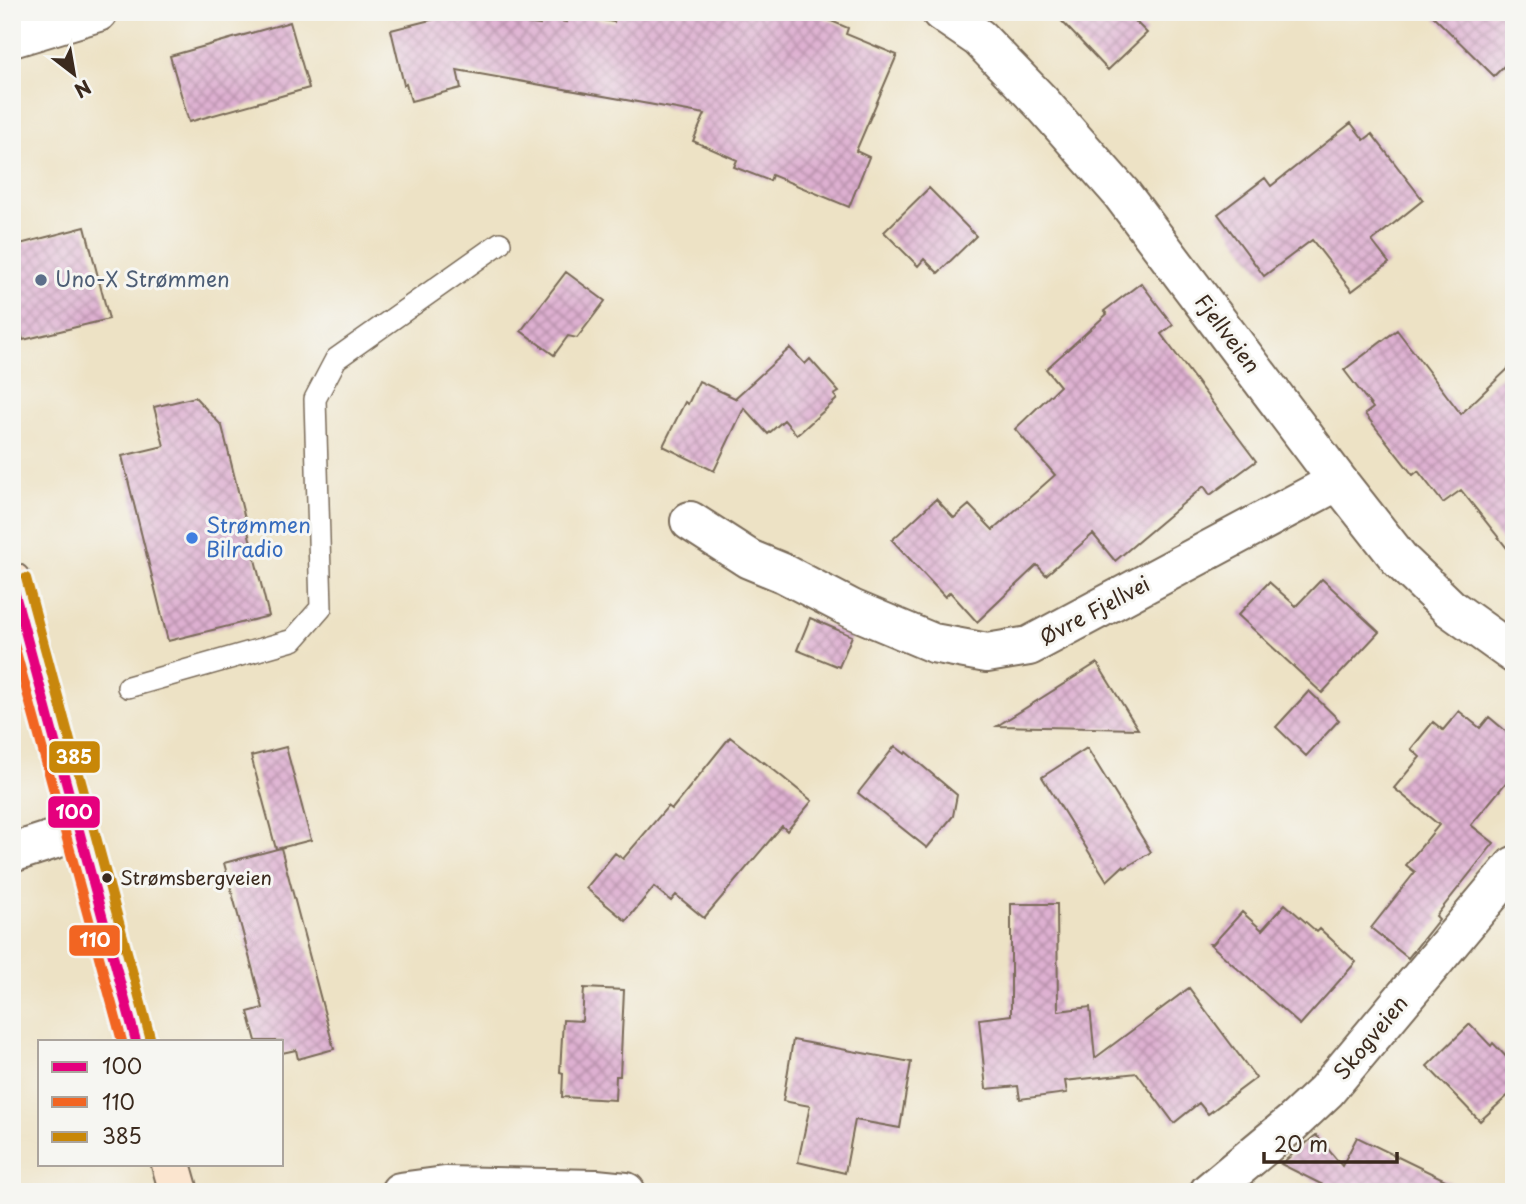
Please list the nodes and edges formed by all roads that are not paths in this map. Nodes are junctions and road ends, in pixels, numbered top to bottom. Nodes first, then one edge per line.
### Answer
1 (97, 12) edge
2 (941, 12) edge
3 (12, 38) edge
4 (500, 243) dead end
5 (1338, 481) junction
6 (690, 521) dead end
7 (12, 582) edge
8 (1514, 654) edge
9 (128, 687) dead end
10 (80, 831) junction
11 (12, 853) edge
12 (1514, 866) edge
13 (136, 1040) edge
14 (172, 1166) edge
15 (179, 1192) edge
16 (400, 1192) edge
17 (626, 1192) edge
18 (1209, 1192) edge

1 - 3 street
2 - 5 street, Fjellveien
4 - 9 lane
5 - 6 street, Øvre Fjellvei
5 - 8 street, Fjellveien
7 - 10 main road
10 - 11 street
10 - 13 main road
12 - 18 street, Skogveien
14 - 15 main road
16 - 17 street

